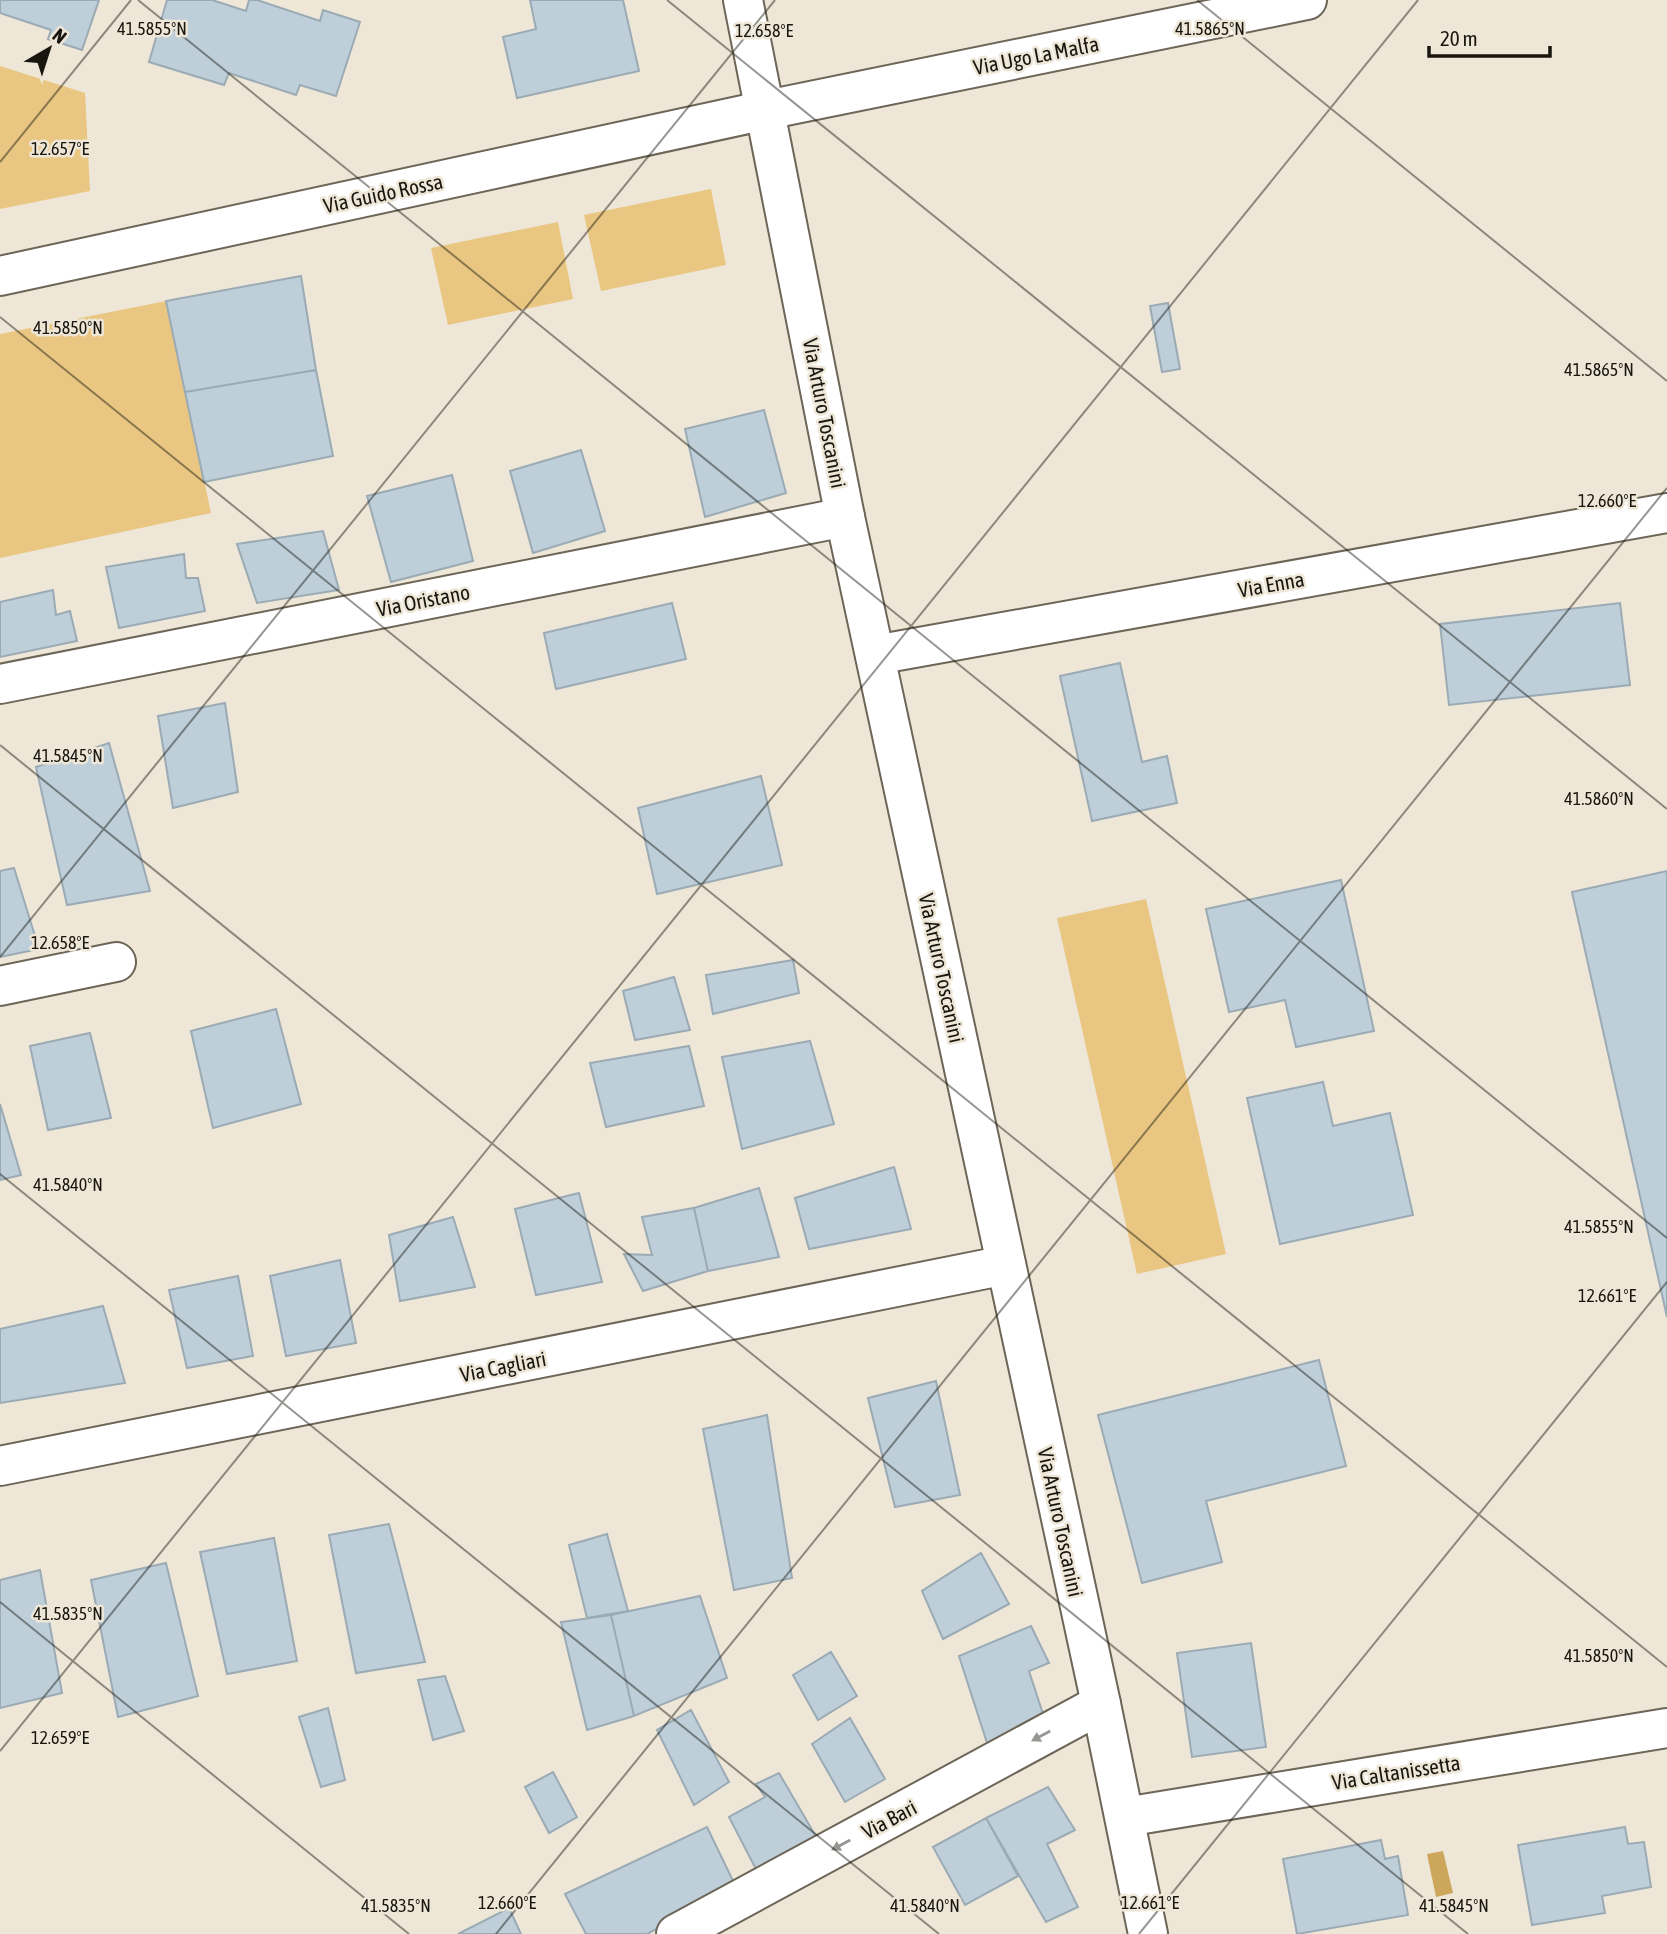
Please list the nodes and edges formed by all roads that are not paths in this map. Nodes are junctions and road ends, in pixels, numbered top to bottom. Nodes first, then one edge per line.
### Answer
1 (743, 0) edge
2 (1307, 0) edge
3 (766, 110) junction
4 (0, 276) edge
5 (1667, 513) edge
6 (845, 517) junction
7 (875, 656) junction
8 (0, 684) edge
9 (116, 962) dead end
10 (0, 986) edge
11 (1006, 1265) junction
12 (0, 1466) edge
13 (1101, 1704) junction
14 (1667, 1728) edge
15 (1125, 1816) junction
16 (676, 1934) edge
17 (1148, 1934) edge

1 - 3 street, Via Arturo Toscanini
2 - 3 street, Via Ugo La Malfa
3 - 4 street, Via Guido Rossa
3 - 6 street, Via Arturo Toscanini
5 - 7 street, Via Enna
6 - 7 street, Via Arturo Toscanini
6 - 8 street, Via Oristano
7 - 11 street, Via Arturo Toscanini
9 - 10 street
11 - 12 street, Via Cagliari
11 - 13 street, Via Arturo Toscanini
13 - 15 street, Via Arturo Toscanini
13 -> 16 street, Via Bari
14 - 15 street, Via Caltanissetta
15 - 17 street, Via Arturo Toscanini

